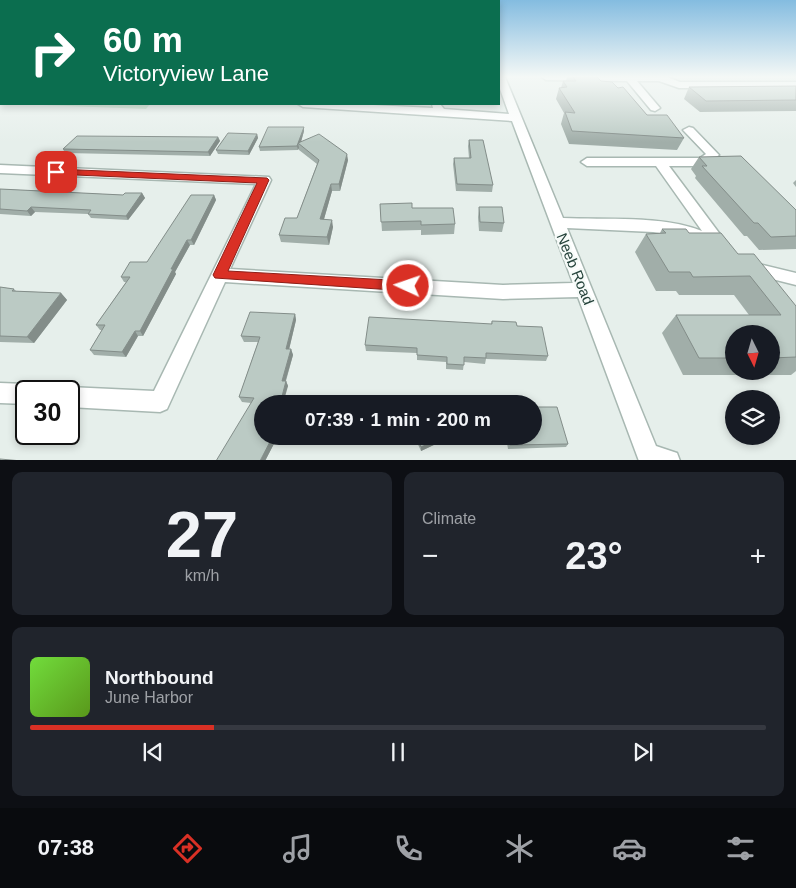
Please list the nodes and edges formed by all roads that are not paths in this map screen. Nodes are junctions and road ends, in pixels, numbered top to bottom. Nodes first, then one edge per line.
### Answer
1 (508, 98) edge
2 (647, 98) edge
3 (337, 105) edge
4 (438, 108) edge
5 (655, 108) dead end
6 (516, 118) junction
7 (689, 130) dead end
8 (587, 162) dead end
9 (660, 162) junction
10 (0, 169) edge
11 (557, 223) junction
12 (721, 246) junction
13 (220, 275) junction
14 (796, 279) edge
15 (584, 290) junction
16 (0, 393) edge
17 (15, 394) edge
18 (80, 398) edge
19 (656, 458) edge

1 - 6 street, Neeb Road
2 - 5 street
3 - 4 street
4 - 6 street
6 - 11 street, Neeb Road
7 - 9 street
8 - 9 street
9 - 12 street
10 - 13 street
11 - 12 street
11 - 15 street, Neeb Road
12 - 14 street
13 - 15 street
13 - 18 street
15 - 19 street, Neeb Road
16 - 17 street

